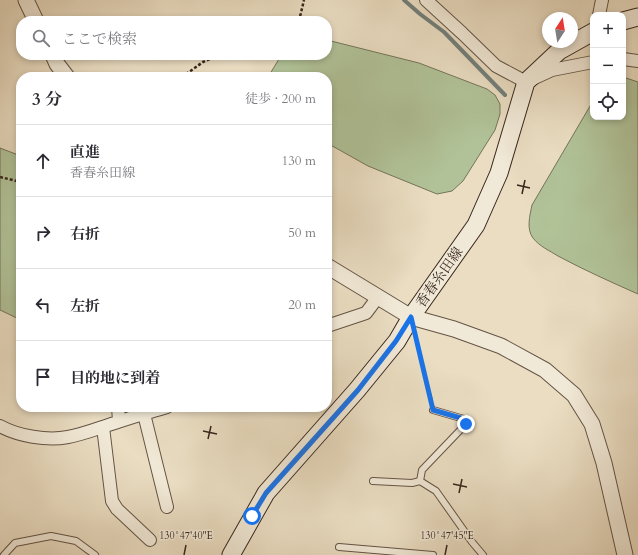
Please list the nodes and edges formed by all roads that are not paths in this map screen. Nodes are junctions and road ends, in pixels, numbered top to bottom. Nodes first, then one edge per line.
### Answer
1 (26, 0) edge
2 (426, 0) edge
3 (602, 0) edge
4 (600, 12) edge
5 (34, 16) edge
6 (638, 16) edge
7 (626, 20) edge
8 (590, 34) edge
9 (55, 60) edge
10 (626, 60) edge
11 (638, 61) edge
12 (590, 63) edge
13 (63, 72) edge
14 (526, 82) junction
15 (332, 269) edge
16 (378, 297) junction
17 (411, 317) junction
18 (332, 324) edge
19 (433, 410) road end
20 (118, 412) edge
21 (151, 412) edge
22 (144, 414) junction
23 (119, 421) junction
24 (0, 426) edge
25 (103, 427) junction
26 (373, 481) dead end
27 (420, 481) junction
28 (167, 507) dead end
29 (150, 540) dead end
30 (339, 547) dead end
31 (480, 554) edge
32 (4, 555) edge
33 (95, 555) edge
34 (231, 555) edge
35 (433, 555) edge
36 (625, 555) edge

1 - 5 street
2 - 14 street
3 - 4 street
6 - 7 main road
8 - 14 main road, 香春糸田線
9 - 13 street
10 - 11 street
12 - 14 street
14 - 17 main road, 香春糸田線
15 - 16 street
16 - 17 street
16 - 18 street
17 - 34 main road, 香春糸田線
17 - 36 street
19 - 27 lane
20 - 23 street
21 - 22 street
22 - 23 street
22 - 28 street
23 - 25 street
24 - 25 street
25 - 29 street
26 - 27 lane
27 - 31 lane
30 - 35 lane
32 - 33 lane

